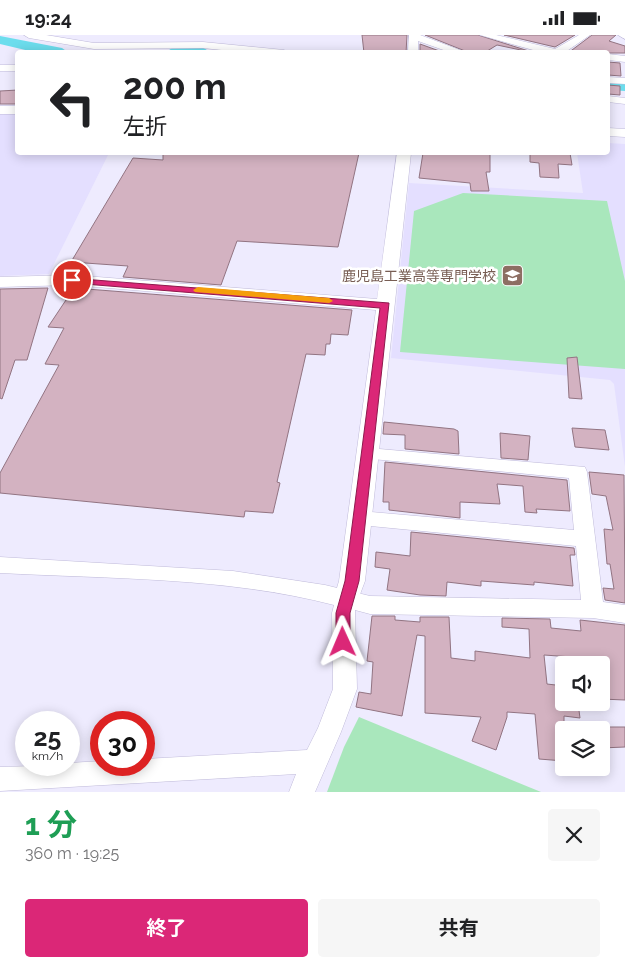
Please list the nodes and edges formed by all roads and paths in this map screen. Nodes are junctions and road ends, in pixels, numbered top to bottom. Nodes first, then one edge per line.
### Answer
1 (29, 35) edge
2 (135, 35) edge
3 (414, 35) edge
4 (485, 35) edge
5 (528, 35) edge
6 (584, 35) edge
7 (516, 43) junction
8 (132, 48) junction
9 (254, 50) edge
10 (413, 50) edge
11 (455, 50) edge
12 (506, 50) edge
13 (545, 50) edge
14 (562, 50) edge
15 (610, 57) edge
16 (625, 59) edge
17 (0, 68) edge
18 (15, 68) edge
19 (610, 80) edge
20 (625, 81) edge
21 (610, 99) edge
22 (625, 101) edge
23 (0, 110) edge
24 (15, 110) edge
25 (610, 132) edge
26 (625, 133) edge
27 (404, 155) edge
28 (0, 282) edge
29 (385, 305) junction
30 (368, 454) junction
31 (360, 518) junction
32 (585, 539) junction
33 (0, 565) edge
34 (347, 598) junction
35 (594, 609) junction
36 (625, 614) edge
37 (314, 761) junction
38 (0, 779) edge
39 (302, 792) edge

1 - 8 street
2 - 8 street
3 - 10 street
3 - 11 street
4 - 7 street
5 - 7 street
6 - 14 street
7 - 12 street
7 - 13 street
8 - 9 street
15 - 16 street
17 - 18 street
19 - 20 street
21 - 22 street
23 - 24 street
25 - 26 street
27 - 29 street
28 - 29 street
29 - 30 street
30 - 31 street
30 - 32 street
31 - 32 street
31 - 34 street
32 - 35 street
33 - 34 street
34 - 35 street
34 - 37 street
35 - 36 street
37 - 38 street
37 - 39 street

